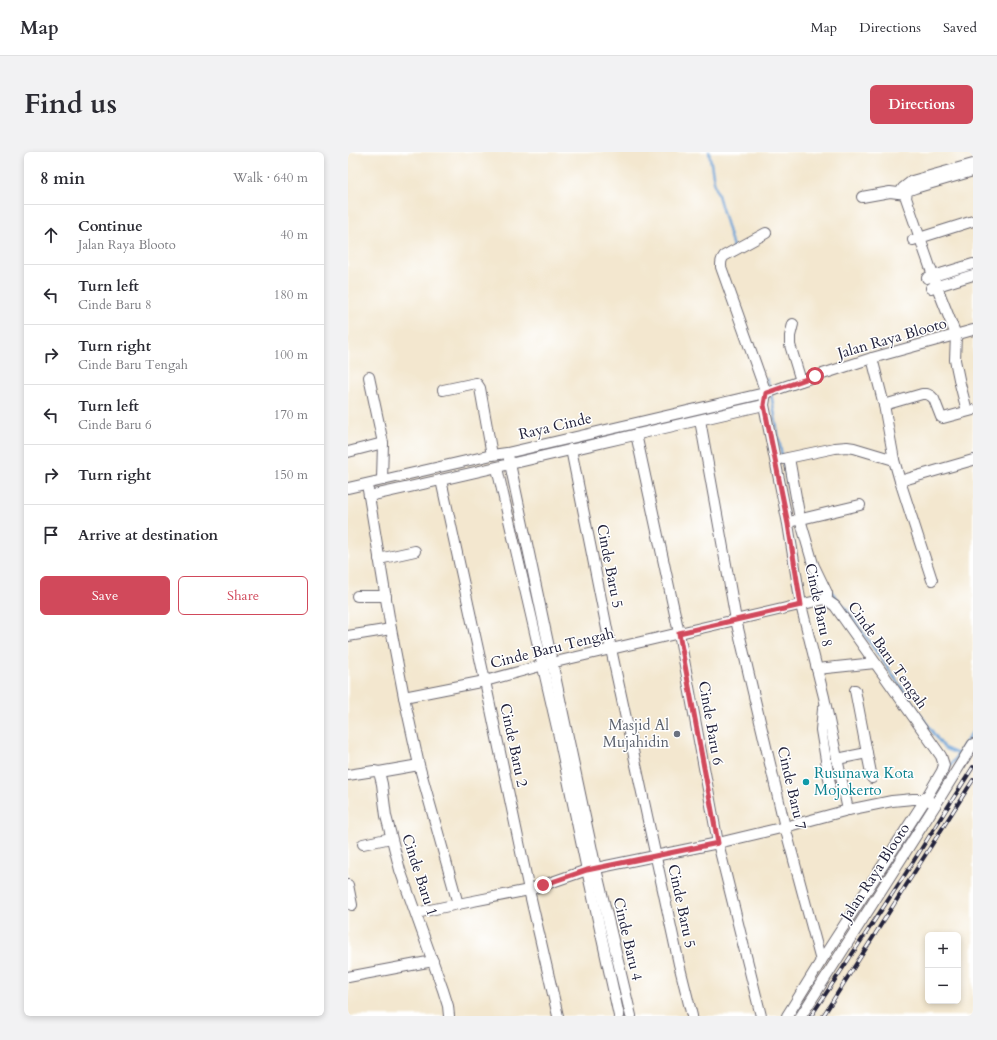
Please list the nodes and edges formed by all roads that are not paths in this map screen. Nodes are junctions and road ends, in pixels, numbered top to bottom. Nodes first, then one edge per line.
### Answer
1 (973, 164) edge
2 (973, 171) edge
3 (903, 194) junction
4 (862, 197) dead end
5 (973, 221) edge
6 (766, 233) dead end
7 (917, 238) junction
8 (973, 264) edge
9 (973, 276) edge
10 (930, 277) junction
11 (934, 288) junction
12 (793, 324) dead end
13 (973, 330) edge
14 (953, 336) junction
15 (872, 358) junction
16 (369, 377) dead end
17 (801, 380) junction
18 (443, 390) dead end
19 (767, 396) junction
20 (884, 406) junction
21 (970, 411) edge
22 (700, 420) junction
23 (636, 434) junction
24 (383, 443) junction
25 (571, 449) junction
26 (348, 452) edge
27 (492, 455) junction
28 (509, 459) junction
29 (783, 460) junction
30 (894, 460) junction
31 (973, 460) edge
32 (497, 468) junction
33 (382, 480) junction
34 (441, 480) junction
35 (900, 481) junction
36 (366, 484) junction
37 (348, 488) edge
38 (369, 496) junction
39 (860, 504) dead end
40 (794, 521) junction
41 (415, 551) dead end
42 (379, 559) junction
43 (932, 580) dead end
44 (357, 596) dead end
45 (386, 596) junction
46 (826, 599) junction
47 (801, 605) junction
48 (736, 620) junction
49 (391, 629) junction
50 (679, 633) junction
51 (348, 636) edge
52 (611, 649) junction
53 (875, 663) junction
54 (547, 664) junction
55 (817, 669) junction
56 (485, 681) junction
57 (855, 690) dead end
58 (404, 697) junction
59 (824, 697) junction
60 (973, 744) edge
61 (867, 753) junction
62 (837, 759) junction
63 (419, 765) junction
64 (380, 772) junction
65 (348, 775) edge
66 (872, 778) dead end
67 (830, 784) dead end
68 (930, 801) junction
69 (848, 810) junction
70 (785, 827) junction
71 (391, 838) junction
72 (718, 843) junction
73 (363, 844) dead end
74 (656, 856) junction
75 (592, 870) junction
76 (348, 886) edge
77 (529, 890) junction
78 (458, 904) junction
79 (352, 905) dead end
80 (416, 913) junction
81 (433, 961) junction
82 (821, 961) junction
83 (348, 977) edge
84 (449, 1016) edge
85 (558, 1016) edge
86 (619, 1016) edge
87 (631, 1016) edge
88 (692, 1016) edge
89 (761, 1016) edge
90 (787, 1016) edge
91 (801, 1016) edge

1 - 3 street
2 - 3 street
3 - 4 street
3 - 7 street
5 - 7 street
6 - 19 street, Cinde Baru 8
7 - 10 street
8 - 10 street
9 - 11 street
10 - 11 street
11 - 14 street
12 - 17 street
13 - 14 street, Jalan Raya Blooto
14 - 15 street, Jalan Raya Blooto
14 - 21 street
15 - 17 street, Jalan Raya Blooto
15 - 20 street
16 - 24 street
17 - 19 street, Jalan Raya Blooto
18 - 27 street
19 - 22 street, Raya Cinde
19 - 28 street, Raya Cinde
19 - 29 street, Cinde Baru 8
20 - 21 street
20 - 30 street
22 - 23 street, Raya Cinde
22 - 48 street, Cinde Baru 7
23 - 25 street, Raya Cinde
23 - 50 street, Cinde Baru 6
24 - 26 street
24 - 33 street
25 - 28 street, Raya Cinde
25 - 52 street, Cinde Baru 5
27 - 28 street, Raya Cinde
27 - 33 street, Raya Cinde
28 - 32 street, Raya Cinde
28 - 54 street
29 - 30 street
29 - 40 street, Cinde Baru 8
30 - 35 street
31 - 35 street
32 - 34 street, Raya Cinde
32 - 54 street
33 - 36 street, Raya Cinde
34 - 38 street, Raya Cinde
34 - 56 street, Cinde Baru 2
35 - 43 street
36 - 37 street, Raya Cinde
36 - 38 street
38 - 42 street
39 - 40 street
40 - 46 street
40 - 47 street, Cinde Baru 8
41 - 42 street
42 - 45 street
44 - 45 street
45 - 49 street
46 - 47 street, Cinde Baru Tengah
46 - 53 street, Cinde Baru Tengah
47 - 48 street, Cinde Baru Tengah
47 - 55 street, Cinde Baru 8
48 - 50 street, Cinde Baru Tengah
48 - 70 street, Cinde Baru 7
49 - 51 street
49 - 58 street
50 - 52 street, Cinde Baru Tengah
50 - 72 street, Cinde Baru 6
52 - 54 street, Cinde Baru Tengah
52 - 74 street, Cinde Baru 5
53 - 55 street
53 - 68 street, Cinde Baru Tengah
54 - 56 street, Cinde Baru Tengah
54 - 75 street
55 - 59 street, Cinde Baru 8
56 - 58 street, Cinde Baru Tengah
56 - 77 street, Cinde Baru 2
57 - 61 street
58 - 63 street
59 - 62 street, Cinde Baru 8
59 - 67 street
60 - 68 street, Jalan Raya Blooto
61 - 62 street
61 - 66 street
62 - 69 street, Cinde Baru 8
63 - 64 street
63 - 78 street
64 - 65 street
64 - 71 street, Cinde Baru 1
68 - 69 street
68 - 82 street, Cinde Baru Tengah
68 - 91 street, Jalan Raya Blooto
69 - 70 street
70 - 72 street
70 - 82 street, Cinde Baru 7
71 - 73 street
71 - 80 street, Cinde Baru 1
72 - 74 street
72 - 89 street, Cinde Baru 6
74 - 75 street
74 - 88 street, Cinde Baru 5
75 - 77 street
75 - 86 street
75 - 87 street, Cinde Baru 4
76 - 79 street
77 - 78 street
77 - 85 street, Cinde Baru 2
78 - 80 street
80 - 81 street, Cinde Baru 1
81 - 83 street
81 - 84 street, Cinde Baru 1
82 - 90 street, Cinde Baru Tengah

